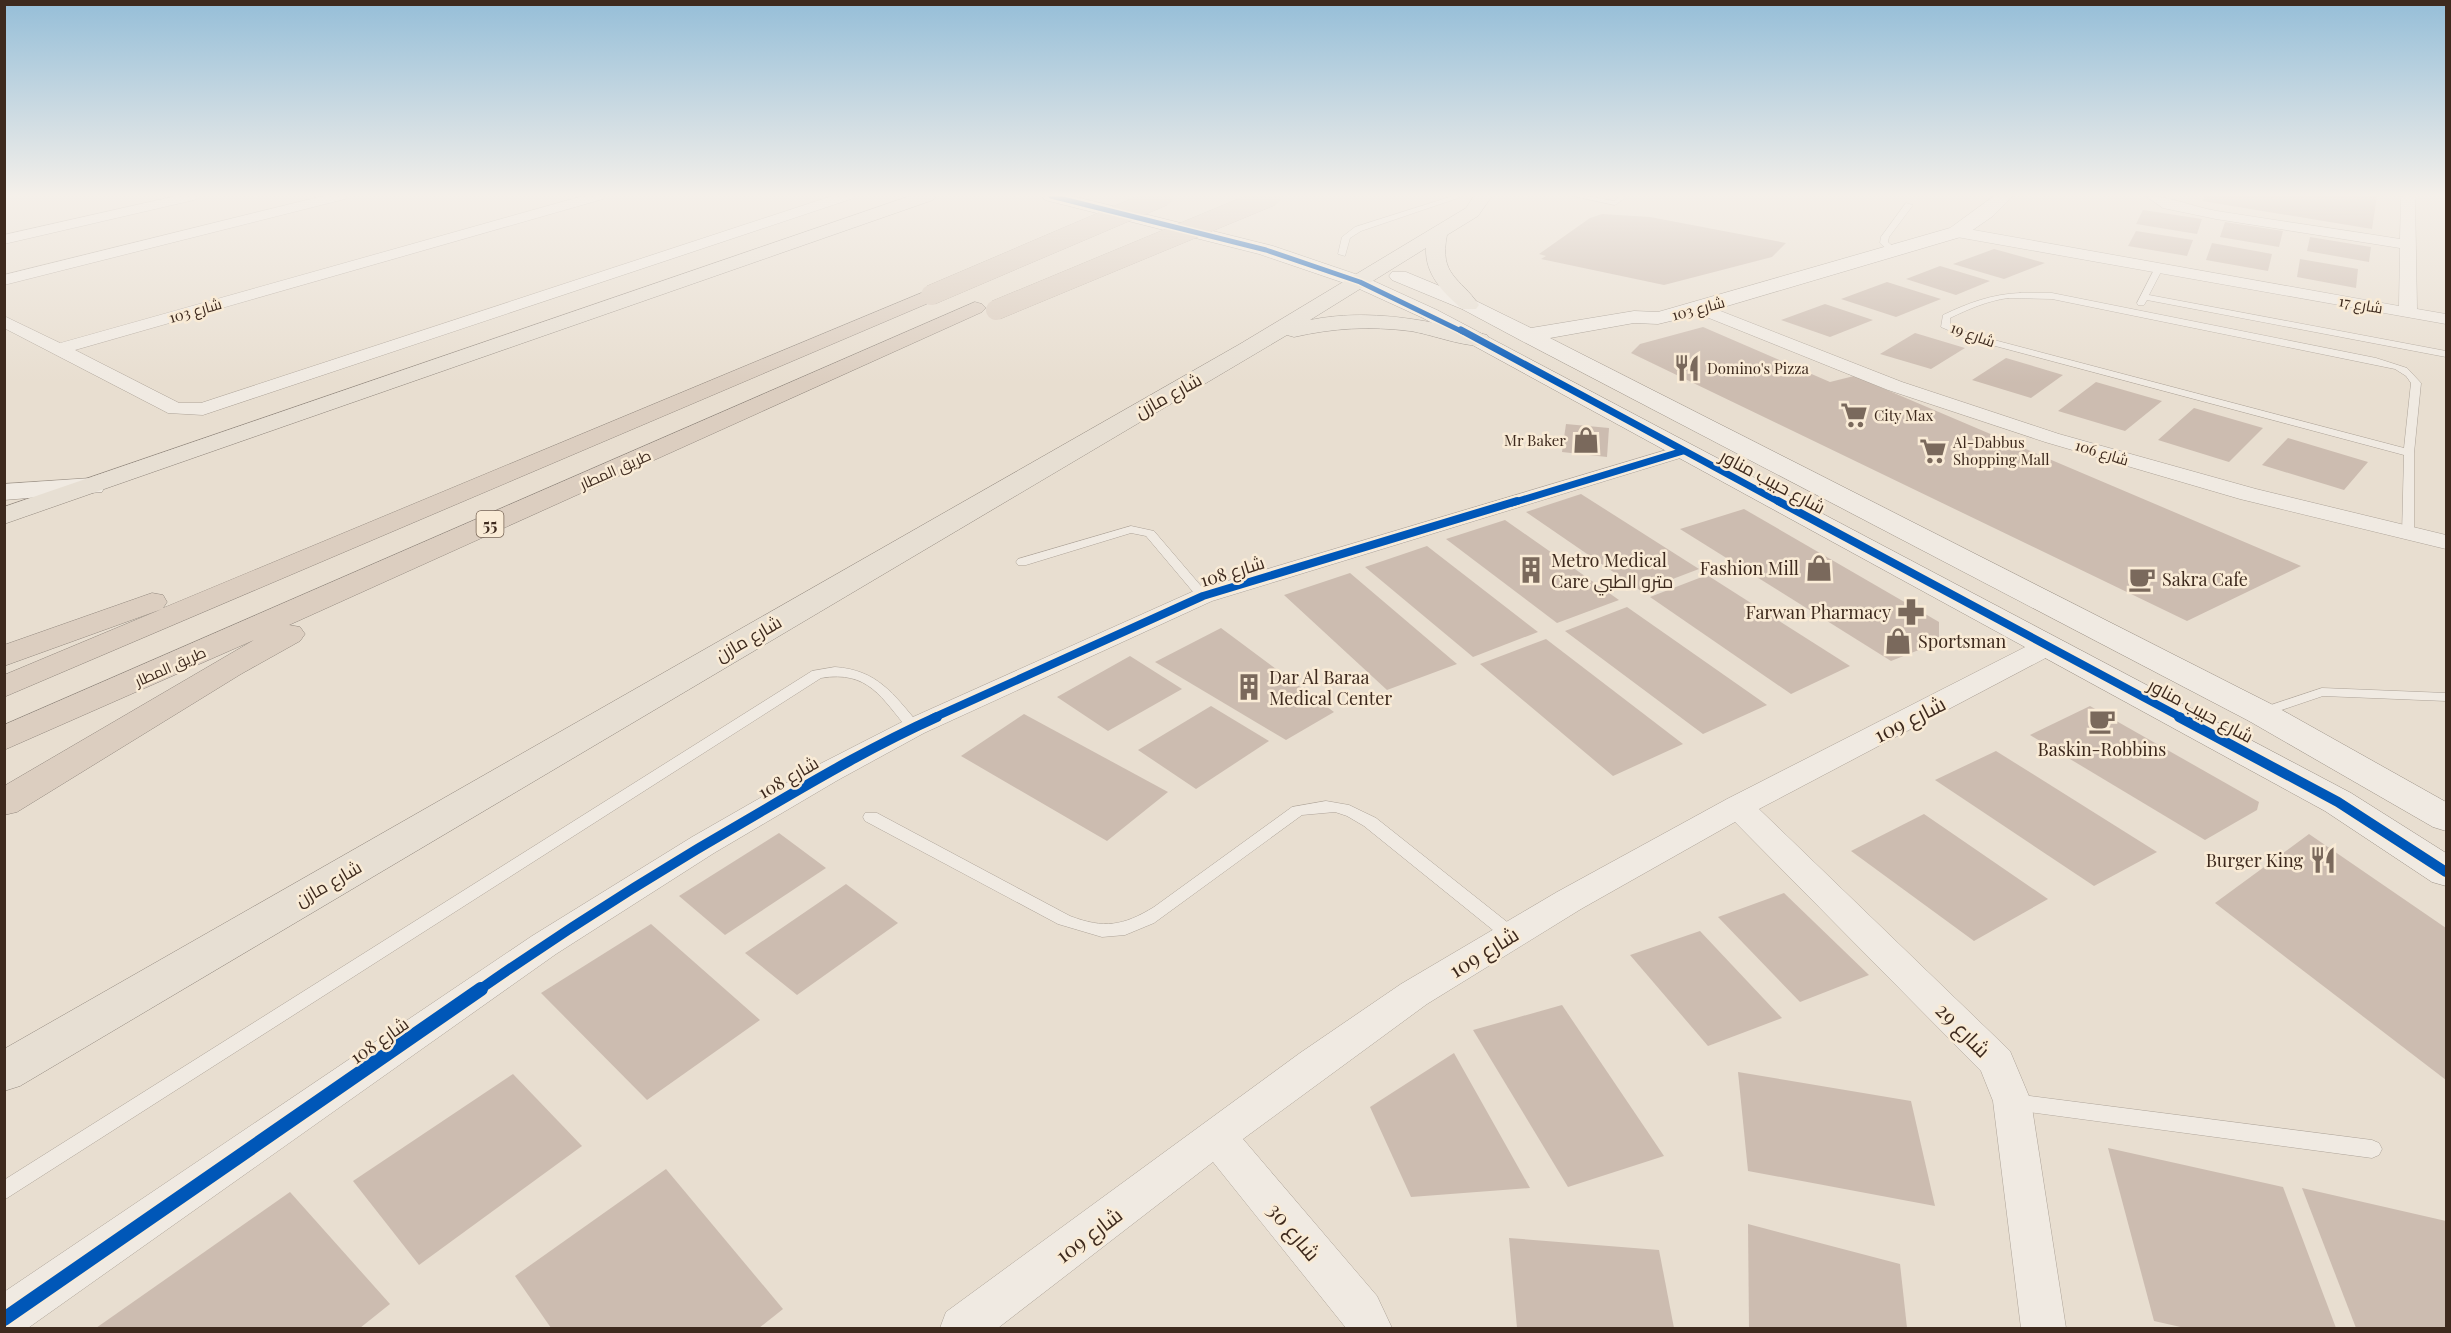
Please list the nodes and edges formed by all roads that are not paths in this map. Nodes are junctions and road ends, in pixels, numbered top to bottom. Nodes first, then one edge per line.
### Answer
1 (91, 258) edge
2 (379, 258) edge
3 (658, 258) edge
4 (739, 258) edge
5 (1017, 258) edge
6 (1092, 258) edge
7 (1114, 258) edge
8 (1304, 258) edge
9 (1344, 258) edge
10 (1398, 258) edge
11 (1435, 258) edge
12 (1869, 258) edge
13 (2104, 258) edge
14 (2406, 258) edge
15 (2159, 268) junction
16 (1371, 275) junction
17 (4, 280) edge
18 (2144, 297) junction
19 (1469, 305) junction
20 (1700, 308) junction
21 (985, 309) junction
22 (2136, 313) junction
23 (2408, 313) junction
24 (1658, 318) junction
25 (2446, 319) edge
26 (4, 321) edge
27 (1528, 335) junction
28 (1479, 340) junction
29 (59, 349) junction
30 (1248, 349) junction
31 (1564, 354) junction
32 (2446, 354) edge
33 (1683, 451) junction
34 (2409, 453) junction
35 (535, 464) junction
36 (92, 486) junction
37 (4, 492) edge
38 (1857, 507) junction
39 (4, 516) edge
40 (492, 523) junction
41 (1818, 524) junction
42 (2408, 534) junction
43 (1922, 540) junction
44 (2446, 542) edge
45 (1875, 555) junction
46 (1022, 562) dead end
47 (1203, 596) junction
48 (2048, 646) junction
49 (4, 656) edge
50 (4, 687) edge
51 (2446, 697) edge
52 (2261, 713) junction
53 (914, 727) junction
54 (4, 739) edge
55 (4, 803) edge
56 (1738, 806) junction
57 (871, 817) dead end
58 (2446, 818) edge
59 (2446, 872) edge
60 (1510, 934) junction
61 (4, 1072) edge
62 (2012, 1101) junction
63 (1217, 1137) junction
64 (2372, 1149) dead end
65 (4, 1191) edge
66 (4, 1319) edge
67 (962, 1329) edge
68 (1370, 1329) edge
69 (2044, 1329) edge

1 - 17 street
2 - 29 street, شارع 103
3 - 29 street
4 - 36 main road
5 - 35 highway, طريق المطار / 55, bridge
6 - 21 highway, طريق المطار / 55
7 - 21 highway, bridge
8 - 16 street, شارع حبيب مناور
9 - 16 street, شارع حبيب مناور
10 - 16 main road, شارع مازن
11 - 19 main road
12 - 20 street, شارع 103
13 - 15 street, شارع 17
14 - 23 street
15 - 18 lane
15 - 23 street, شارع 17
16 - 19 street, شارع حبيب مناور
16 - 28 street, شارع حبيب مناور
16 - 30 main road, شارع مازن
18 - 22 lane
18 - 32 lane
19 - 27 street, شارع حبيب مناور
20 - 24 street, شارع 103
20 - 42 street, شارع 106
21 - 40 highway, طريق المطار / 55
22 - 34 lane, شارع 19
22 - 34 lane, شارع 19
23 - 25 street, شارع 17
24 - 27 street, شارع 103
24 - 31 street, شارع 103
26 - 29 street
27 - 31 street, شارع حبيب مناور
28 - 30 main road
28 - 33 street, شارع حبيب مناور
30 - 61 main road, شارع مازن
31 - 38 street, شارع حبيب مناور
33 - 41 street, شارع حبيب مناور
33 - 47 street, شارع 108
34 - 42 lane, شارع 19
35 - 49 highway
35 - 50 highway, طريق المطار / 55
36 - 37 street
36 - 39 main road
38 - 41 street
38 - 43 street, شارع حبيب مناور
40 - 54 highway, طريق المطار / 55
40 - 55 highway
41 - 45 street, شارع حبيب مناور
42 - 44 street, شارع 106
43 - 45 street
43 - 52 street, شارع حبيب مناور
45 - 48 street, شارع حبيب مناور
46 - 47 lane
47 - 53 street, شارع 108
48 - 56 street, شارع 109
48 - 59 street, شارع حبيب مناور
51 - 52 lane
52 - 58 street, شارع حبيب مناور
53 - 65 lane
53 - 66 street, شارع 108
56 - 60 street, شارع 109
56 - 62 street, شارع 29
57 - 60 lane
60 - 63 street, شارع 109
62 - 64 lane
62 - 69 street, شارع 29
63 - 67 street, شارع 109
63 - 68 street, شارع 30

